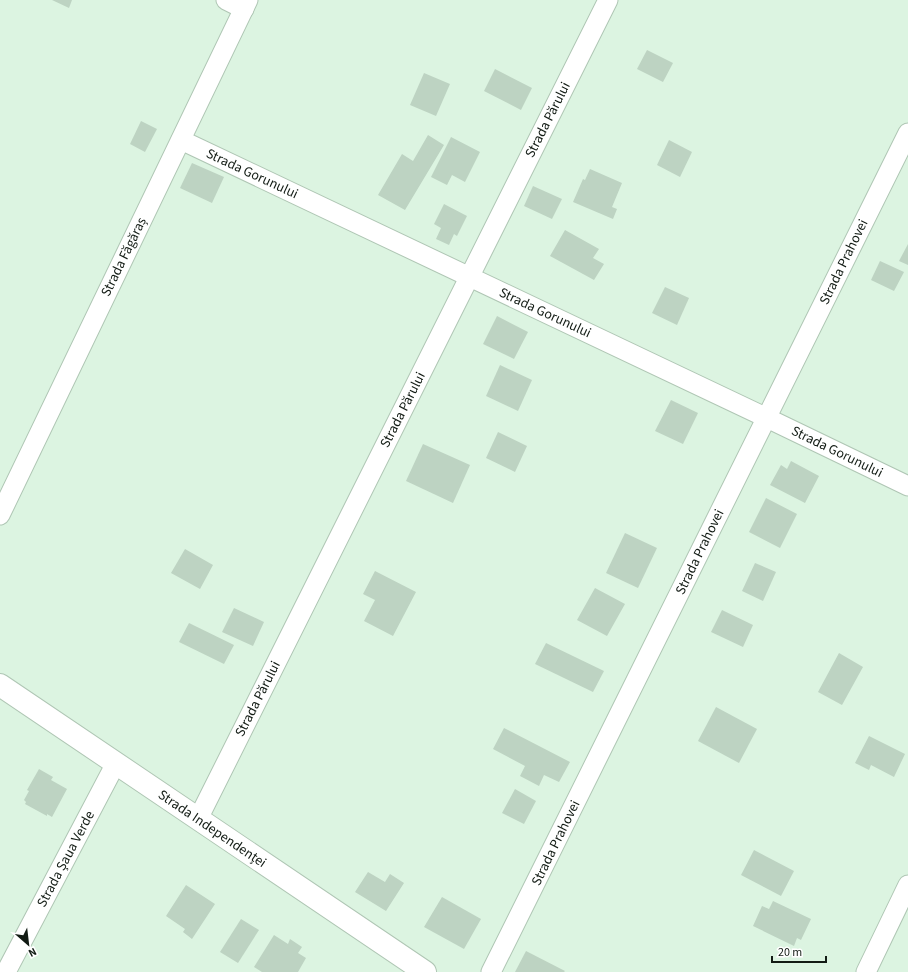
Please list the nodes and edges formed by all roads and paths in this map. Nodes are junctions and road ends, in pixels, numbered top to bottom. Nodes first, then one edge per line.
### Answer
1 (226, 0) edge
2 (608, 0) edge
3 (246, 4) edge
4 (908, 133) edge
5 (181, 140) junction
6 (470, 277) junction
7 (767, 418) junction
8 (908, 486) edge
9 (0, 515) edge
10 (0, 685) edge
11 (116, 764) junction
12 (198, 819) junction
13 (908, 885) edge
14 (8, 951) edge
15 (6, 972) edge
16 (425, 972) edge
17 (491, 972) edge
18 (866, 972) edge

1 - 3 street
2 - 6 street, Strada Părului
3 - 5 street, Strada Făgăraș
4 - 7 street, Strada Prahovei
5 - 6 street, Strada Gorunului
5 - 9 street, Strada Făgăraș
6 - 7 street, Strada Gorunului
6 - 12 street, Strada Părului
7 - 8 street, Strada Gorunului
7 - 17 street, Strada Prahovei
10 - 11 street, Strada Independenței
11 - 12 street, Strada Independenței
11 - 14 street, Strada Șaua Verde
12 - 16 street, Strada Independenței
13 - 18 street
14 - 15 street, Strada Șaua Verde

